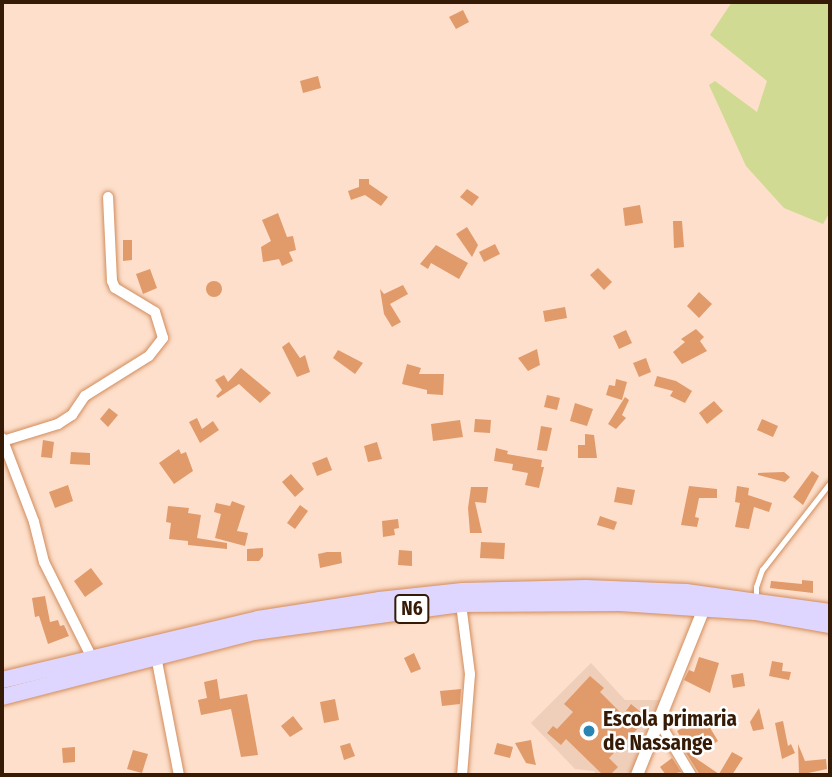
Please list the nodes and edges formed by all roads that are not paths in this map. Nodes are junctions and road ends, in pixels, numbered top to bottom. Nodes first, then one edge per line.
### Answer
1 (108, 197) dead end
2 (3, 440) edge
3 (830, 483) edge
4 (756, 601) junction
5 (461, 604) junction
6 (704, 608) junction
7 (830, 612) edge
8 (830, 625) edge
9 (156, 656) junction
10 (96, 664) junction
11 (2, 680) edge
12 (2, 696) edge
13 (659, 722) junction
14 (179, 775) edge
15 (462, 775) edge
16 (637, 775) edge
17 (691, 775) edge

1 - 2 street
2 - 10 street
3 - 4 lane
4 - 7 highway, N6
4 - 10 highway, N6
5 - 6 highway, N6
5 - 9 highway, N6
5 - 15 street
6 - 8 highway, N6
6 - 13 street
9 - 10 highway, N6
9 - 14 street
10 - 11 highway, N6
10 - 12 highway, N6
13 - 16 street
13 - 17 street

